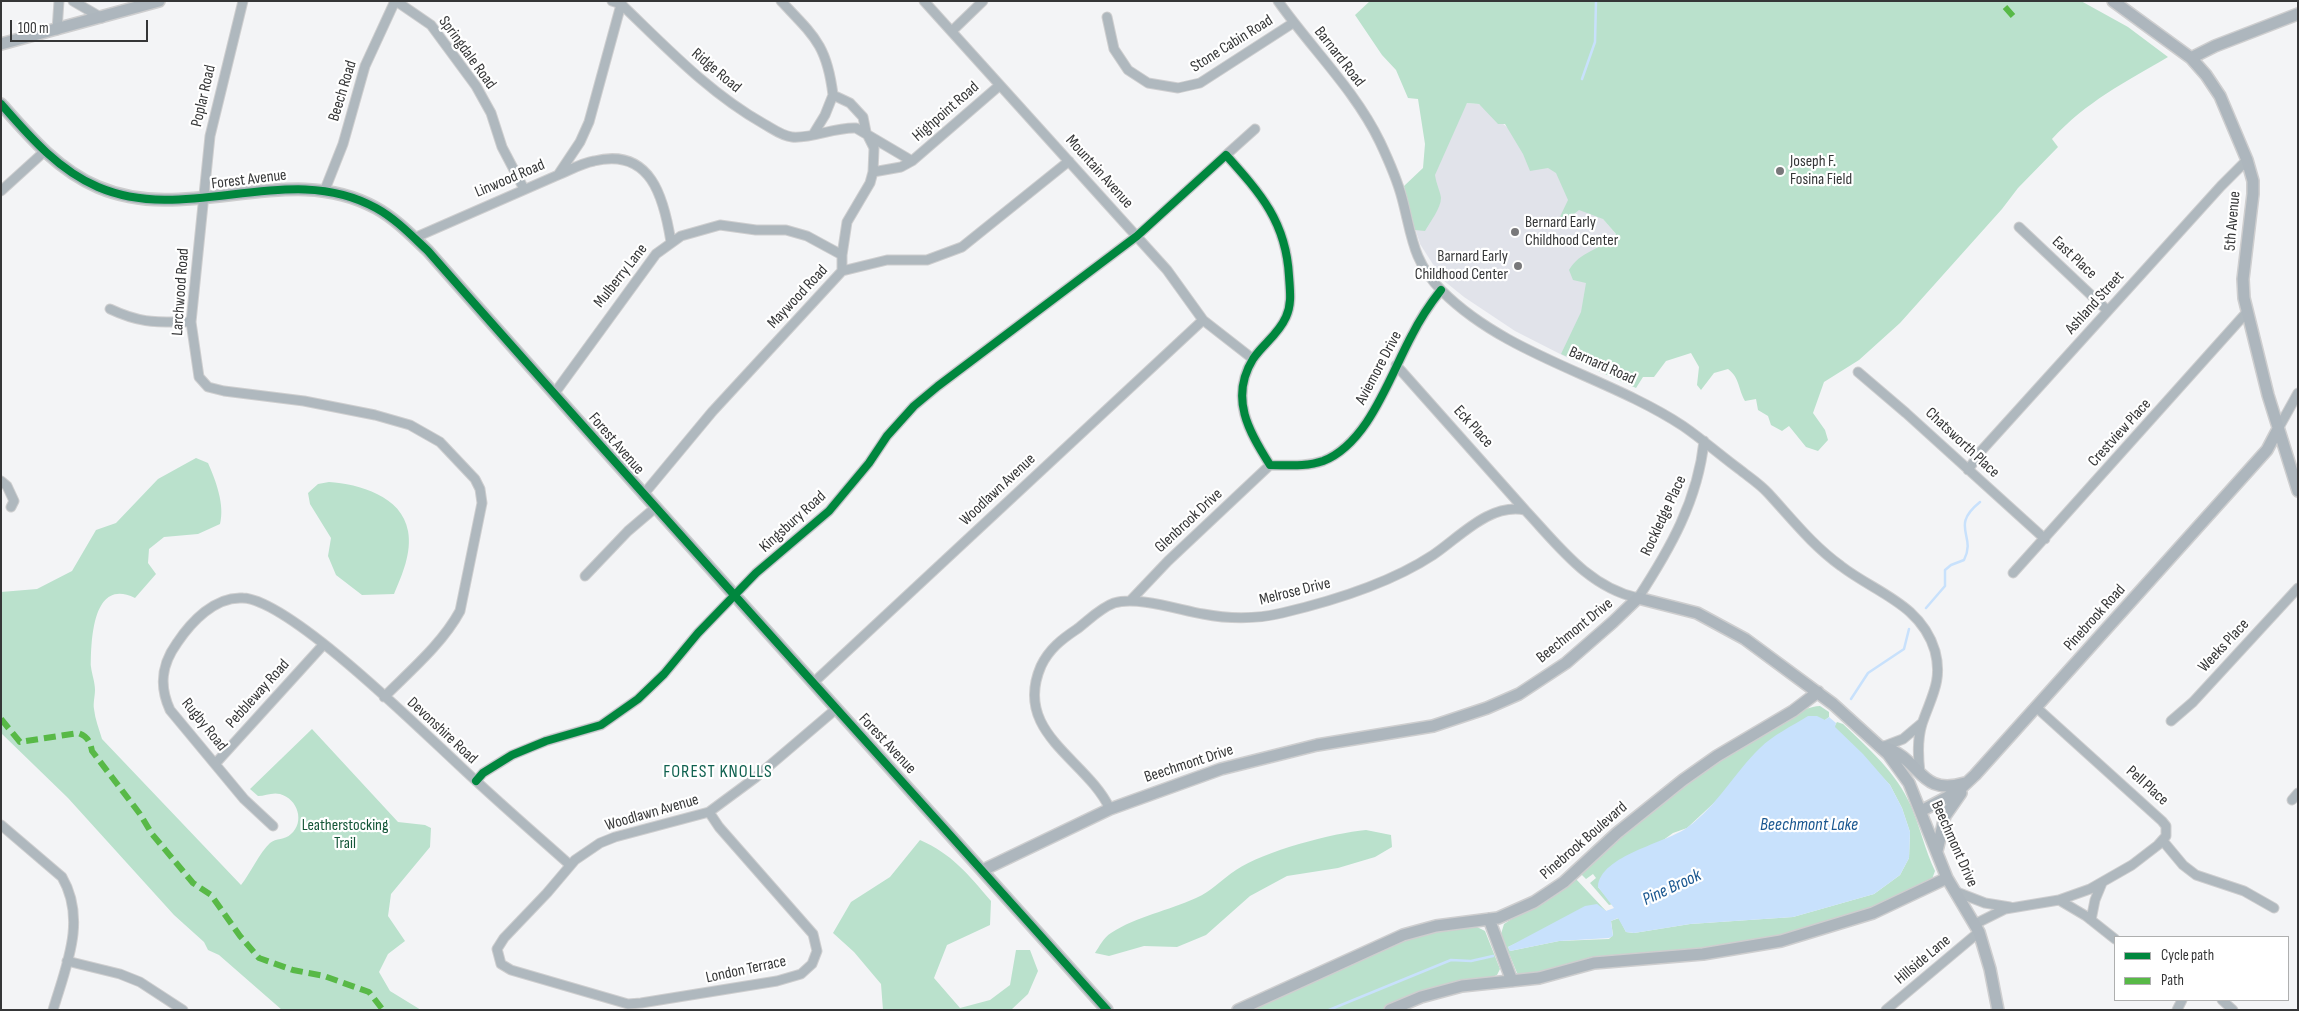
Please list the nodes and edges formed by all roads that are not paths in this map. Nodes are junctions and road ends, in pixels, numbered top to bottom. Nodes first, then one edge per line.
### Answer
1 (59, 1) edge
2 (73, 1) edge
3 (159, 1) edge
4 (243, 1) edge
5 (395, 1) edge
6 (781, 1) edge
7 (924, 1) edge
8 (983, 1) edge
9 (1278, 1) edge
10 (2113, 1) edge
11 (618, 2) edge
12 (2298, 14) edge
13 (1107, 17) dead end
14 (102, 18) junction
15 (1293, 23) junction
16 (57, 30) junction
17 (952, 31) junction
18 (1, 44) edge
19 (2191, 58) junction
20 (1000, 85) junction
21 (833, 95) junction
22 (1, 104) edge
23 (1255, 128) dead end
24 (866, 132) junction
25 (814, 133) junction
26 (45, 151) junction
27 (1226, 155) junction
28 (2248, 160) junction
29 (912, 161) junction
30 (1069, 161) junction
31 (873, 172) junction
32 (558, 174) junction
33 (524, 189) junction
34 (1, 191) edge
35 (324, 192) junction
36 (204, 200) junction
37 (2019, 227) dead end
38 (1137, 236) junction
39 (414, 238) junction
40 (671, 242) junction
41 (842, 255) junction
42 (842, 271) junction
43 (1441, 290) junction
44 (110, 309) dead end
45 (2108, 311) junction
46 (2247, 312) junction
47 (1203, 320) junction
48 (191, 322) junction
49 (1253, 359) junction
50 (1396, 365) junction
51 (1858, 372) dead end
52 (204, 384) joint
53 (2298, 393) edge
54 (554, 394) junction
55 (2278, 430) junction
56 (1704, 441) junction
57 (1270, 465) junction
58 (1968, 470) junction
59 (1, 481) edge
60 (2298, 491) edge
61 (643, 495) junction
62 (10, 507) dead end
63 (655, 508) junction
64 (1525, 510) junction
65 (2045, 539) junction
66 (2013, 573) dead end
67 (585, 576) dead end
68 (2298, 588) edge
69 (735, 596) junction
70 (1638, 598) junction
71 (1130, 601) junction
72 (324, 644) junction
73 (813, 682) junction
74 (1818, 692) junction
75 (384, 697) junction
76 (2037, 708) junction
77 (836, 710) junction
78 (2171, 722) dead end
79 (1922, 723) junction
80 (1882, 747) junction
81 (215, 764) junction
82 (1920, 773) junction
83 (476, 781) junction
84 (1967, 783) junction
85 (1110, 809) junction
86 (1921, 811) junction
87 (709, 812) junction
88 (1, 825) edge
89 (273, 826) dead end
90 (2162, 841) junction
91 (1937, 853) junction
92 (570, 865) junction
93 (983, 870) junction
94 (1947, 878) junction
95 (2102, 883) junction
96 (1954, 891) junction
97 (2059, 900) junction
98 (2012, 907) junction
99 (2274, 908) dead end
100 (1489, 920) junction
101 (2091, 920) junction
102 (1977, 928) junction
103 (2114, 938) edge
104 (67, 961) junction
105 (499, 961) joint
106 (1512, 981) junction
107 (2223, 1001) edge
108 (179, 1009) edge
109 (53, 1010) edge
110 (1107, 1010) edge
111 (1238, 1010) edge
112 (1390, 1010) edge
113 (1886, 1010) edge
114 (1998, 1010) edge
115 (2233, 1010) edge

1 - 16 street
2 - 14 street
3 - 14 street
4 - 36 street, Poplar Road
5 - 33 street, Springdale Road
5 - 35 street, Beech Road
6 - 21 street
7 - 17 street, Mountain Avenue
8 - 17 street
9 - 15 street, Barnard Road
10 - 19 street, 5th Avenue
11 - 25 street, Ridge Road
11 - 32 street, Linwood Road
12 - 19 street
13 - 15 street, Stone Cabin Road
14 - 16 street
15 - 43 street, Barnard Road
16 - 18 street
17 - 20 street, Mountain Avenue
19 - 28 street, 5th Avenue
20 - 29 street, Highpoint Road
20 - 30 street, Mountain Avenue
21 - 24 street
21 - 25 street
22 - 26 street, Forest Avenue
23 - 27 street
24 - 25 street, Ridge Road
24 - 29 street, Highpoint Road
24 - 31 street
26 - 34 street
26 - 36 street, Forest Avenue
27 - 38 street
27 - 49 street
28 - 45 street, Ashland Street
28 - 46 street, 5th Avenue
29 - 31 street, Highpoint Road
30 - 38 street, Mountain Avenue
30 - 42 street, Maywood Road
31 - 41 street
32 - 33 street, Linwood Road
32 - 40 street
33 - 39 street, Linwood Road
35 - 36 street, Forest Avenue
35 - 39 street, Forest Avenue
36 - 48 street, Larchwood Road
37 - 45 street, East Place
38 - 47 street, Mountain Avenue
38 - 69 street, Kingsbury Road
39 - 54 street, Forest Avenue
40 - 41 street, Mulberry Lane
40 - 54 street, Mulberry Lane
41 - 42 street
42 - 61 street, Maywood Road
43 - 50 street, Aviemore Drive
43 - 56 street, Barnard Road
44 - 48 street
45 - 58 street, Ashland Street
46 - 55 street, 5th Avenue
46 - 65 street, Crestview Place
47 - 49 street, Mountain Avenue
47 - 73 street, Woodlawn Avenue
48 - 52 street, Larchwood Road
49 - 57 street
50 - 57 street, Aviemore Drive
50 - 64 street, Eck Place
51 - 58 street, Chatsworth Place
52 - 75 street, Devonshire Road
53 - 55 street
54 - 61 street, Forest Avenue
55 - 60 street, 5th Avenue
55 - 76 street, Pinebrook Road
56 - 70 street, Rockledge Place
56 - 79 street, Barnard Road
57 - 71 street, Glenbrook Drive
58 - 65 street, Chatsworth Place
59 - 62 street
61 - 63 street, Forest Avenue
63 - 67 street
63 - 69 street, Forest Avenue
64 - 70 street
64 - 71 street, Melrose Drive
65 - 66 street, Crestview Place
68 - 78 street, Weeks Place
69 - 73 street, Forest Avenue
69 - 83 street, Kingsbury Road
70 - 74 street, Beechmont Drive
70 - 85 street, Beechmont Drive
71 - 85 street, Melrose Drive
72 - 75 street, Rugby Road
72 - 81 street, Pebbleway Road
72 - 81 street, Rugby Road
73 - 77 street, Forest Avenue
74 - 80 street, Beechmont Drive
74 - 100 street, Pinebrook Boulevard
75 - 83 street, Devonshire Road
76 - 84 street, Pinebrook Road
76 - 90 street, Pell Place
77 - 87 street, Woodlawn Avenue
77 - 93 street, Forest Avenue
79 - 80 street, Barnard Road
79 - 82 street, Barnard Road
80 - 82 street
80 - 86 street, Beechmont Drive
81 - 89 street, Rugby Road
82 - 84 street
83 - 92 street, Devonshire Road
84 - 86 street, Pinebrook Road
84 - 91 street
85 - 93 street, Beechmont Drive
86 - 91 street, Beechmont Drive
87 - 92 street, Woodlawn Avenue
87 - 105 street, London Terrace
88 - 104 street
90 - 95 street
90 - 99 street
91 - 94 street, Beechmont Drive
92 - 105 street, Woodlawn Avenue
93 - 110 street, Forest Avenue
94 - 96 street, Beechmont Drive
94 - 106 street
95 - 97 street
95 - 101 street
96 - 98 street
96 - 102 street, Beechmont Drive
97 - 98 street
97 - 101 street
98 - 102 street
100 - 106 street
100 - 111 street, Pinebrook Boulevard
101 - 103 street
102 - 113 street, Hillside Lane
102 - 114 street, Beechmont Drive
104 - 108 street
104 - 109 street
106 - 112 street
107 - 115 street

